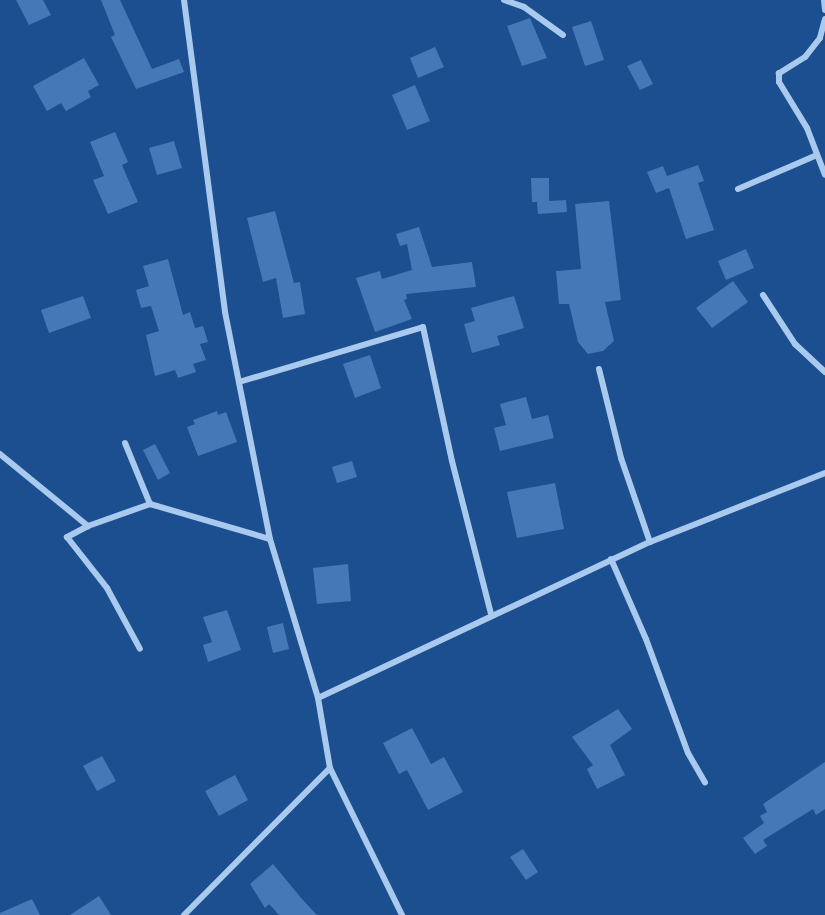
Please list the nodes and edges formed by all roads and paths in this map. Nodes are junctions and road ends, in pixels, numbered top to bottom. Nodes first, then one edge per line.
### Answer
1 (184, 0) edge
2 (504, 0) edge
3 (824, 0) edge
4 (825, 10) edge
5 (825, 19) edge
6 (563, 35) dead end
7 (817, 155) junction
8 (825, 175) edge
9 (738, 189) dead end
10 (763, 295) dead end
11 (598, 369) dead end
12 (825, 372) edge
13 (239, 382) junction
14 (125, 443) dead end
15 (0, 454) edge
16 (825, 473) edge
17 (150, 504) junction
18 (88, 526) junction
19 (270, 539) junction
20 (650, 542) junction
21 (611, 559) junction
22 (491, 614) junction
23 (140, 649) dead end
24 (318, 698) junction
25 (330, 768) junction
26 (705, 782) dead end
27 (184, 915) edge
28 (402, 915) edge

1 - 13 street
2 - 6 street
3 - 4 street
5 - 7 street
7 - 8 street
7 - 9 street
10 - 12 street
11 - 20 street
13 - 19 street
13 - 22 street
14 - 17 street
15 - 18 street
16 - 20 street
17 - 18 street
17 - 19 street
18 - 23 street
19 - 24 street
20 - 21 street
21 - 22 street
21 - 26 street
22 - 24 street
24 - 25 street
25 - 27 street
25 - 28 street

